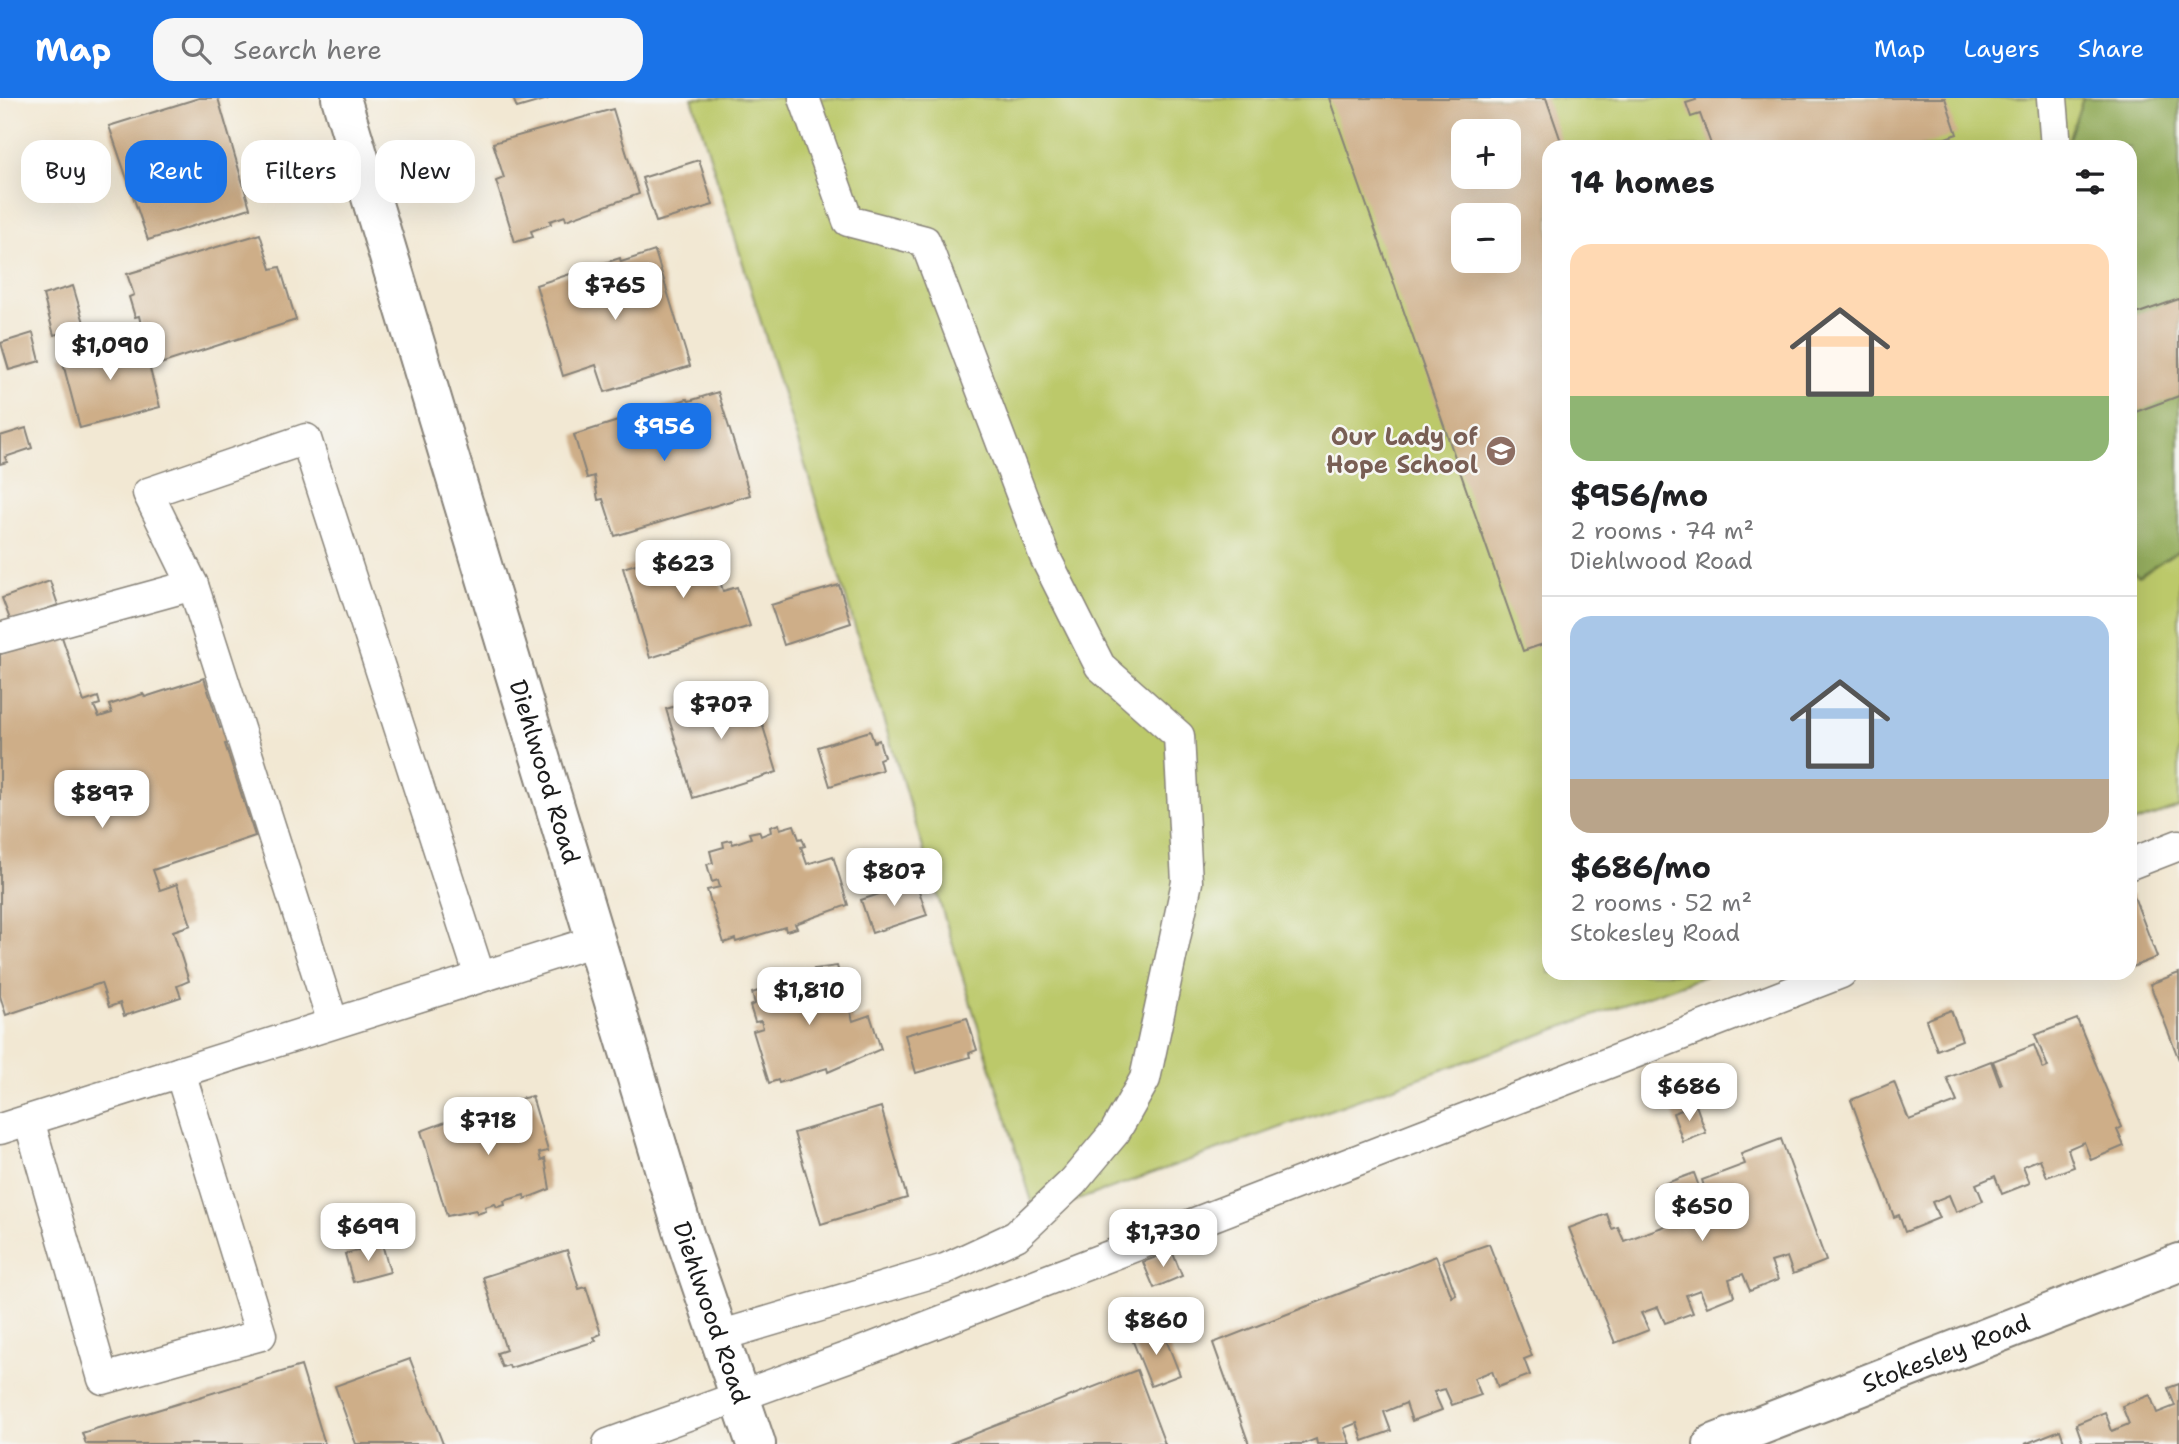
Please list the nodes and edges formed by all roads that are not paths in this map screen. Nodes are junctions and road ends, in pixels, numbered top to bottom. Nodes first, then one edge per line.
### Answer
1 (341, 98) edge
2 (804, 98) edge
3 (2052, 98) edge
4 (2055, 140) edge
5 (193, 585) junction
6 (0, 638) edge
7 (2179, 845) edge
8 (2137, 861) edge
9 (595, 941) junction
10 (480, 977) junction
11 (1823, 980) edge
12 (333, 1023) junction
13 (180, 1072) junction
14 (29, 1120) junction
15 (0, 1129) edge
16 (2179, 1263) edge
17 (719, 1336) junction
18 (740, 1396) junction
19 (608, 1444) edge
20 (756, 1444) edge
21 (1713, 1444) edge

1 - 9 street, Diehlwood Road
2 - 17 lane
3 - 4 lane
5 - 6 lane
5 - 10 lane
5 - 12 lane
7 - 8 lane
9 - 10 lane
9 - 17 street, Diehlwood Road
10 - 12 lane
11 - 18 lane
12 - 13 lane
13 - 14 lane
13 - 14 lane
14 - 15 lane
16 - 21 street, Stokesley Road
17 - 18 street, Diehlwood Road
18 - 19 lane
18 - 20 street, Diehlwood Road

